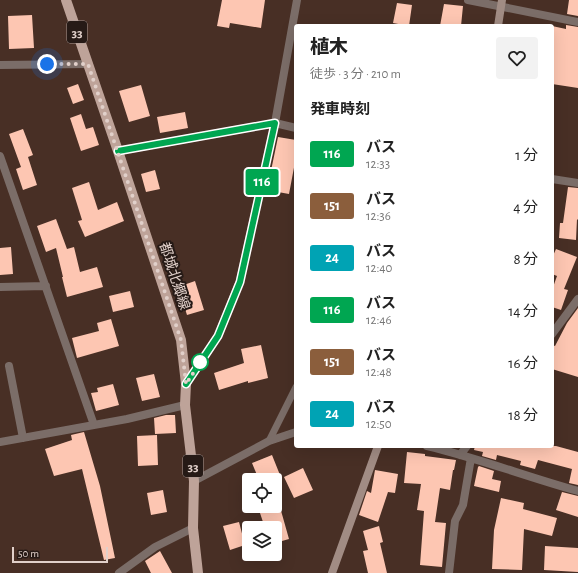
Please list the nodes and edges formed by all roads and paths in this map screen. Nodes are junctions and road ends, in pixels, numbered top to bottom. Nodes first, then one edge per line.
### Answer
1 (66, 0) edge
2 (297, 0) edge
3 (468, 0) edge
4 (502, 3) edge
5 (578, 22) edge
6 (498, 24) edge
7 (88, 64) junction
8 (0, 65) edge
9 (275, 123) junction
10 (294, 128) edge
11 (118, 151) junction
12 (0, 156) edge
13 (554, 178) edge
14 (578, 183) edge
15 (46, 286) junction
16 (0, 287) edge
17 (578, 300) edge
18 (554, 331) edge
19 (10, 366) dead end
20 (186, 384) junction
21 (294, 391) edge
22 (185, 405) junction
23 (94, 425) junction
24 (294, 433) edge
25 (23, 438) junction
26 (269, 441) junction
27 (0, 442) edge
28 (377, 448) edge
29 (434, 448) edge
30 (465, 448) edge
31 (460, 455) junction
32 (471, 458) junction
33 (194, 481) junction
34 (578, 490) edge
35 (193, 528) junction
36 (119, 573) edge
37 (198, 573) edge
38 (332, 573) edge
39 (452, 573) edge

1 - 7 main road, 都城北郷線 / 33
2 - 9 street
3 - 4 street
4 - 5 street
4 - 6 street
7 - 8 street
7 - 11 main road, 都城北郷線 / 33
9 - 10 street
9 - 11 street
9 - 20 street
11 - 20 main road, 都城北郷線 / 33
12 - 15 street
13 - 14 street
15 - 16 street
15 - 23 street
17 - 18 street
19 - 25 street
20 - 22 main road, 都城北郷線 / 33
21 - 26 lane
22 - 23 street
22 - 33 main road, 都城北郷線 / 33
23 - 25 street
24 - 26 street
25 - 27 street
26 - 33 street
28 - 38 street
29 - 31 street
30 - 31 street
31 - 32 street
32 - 34 street
32 - 39 street
33 - 35 main road, 都城北郷線 / 33
35 - 36 street
35 - 37 main road, 都城北郷線 / 33

